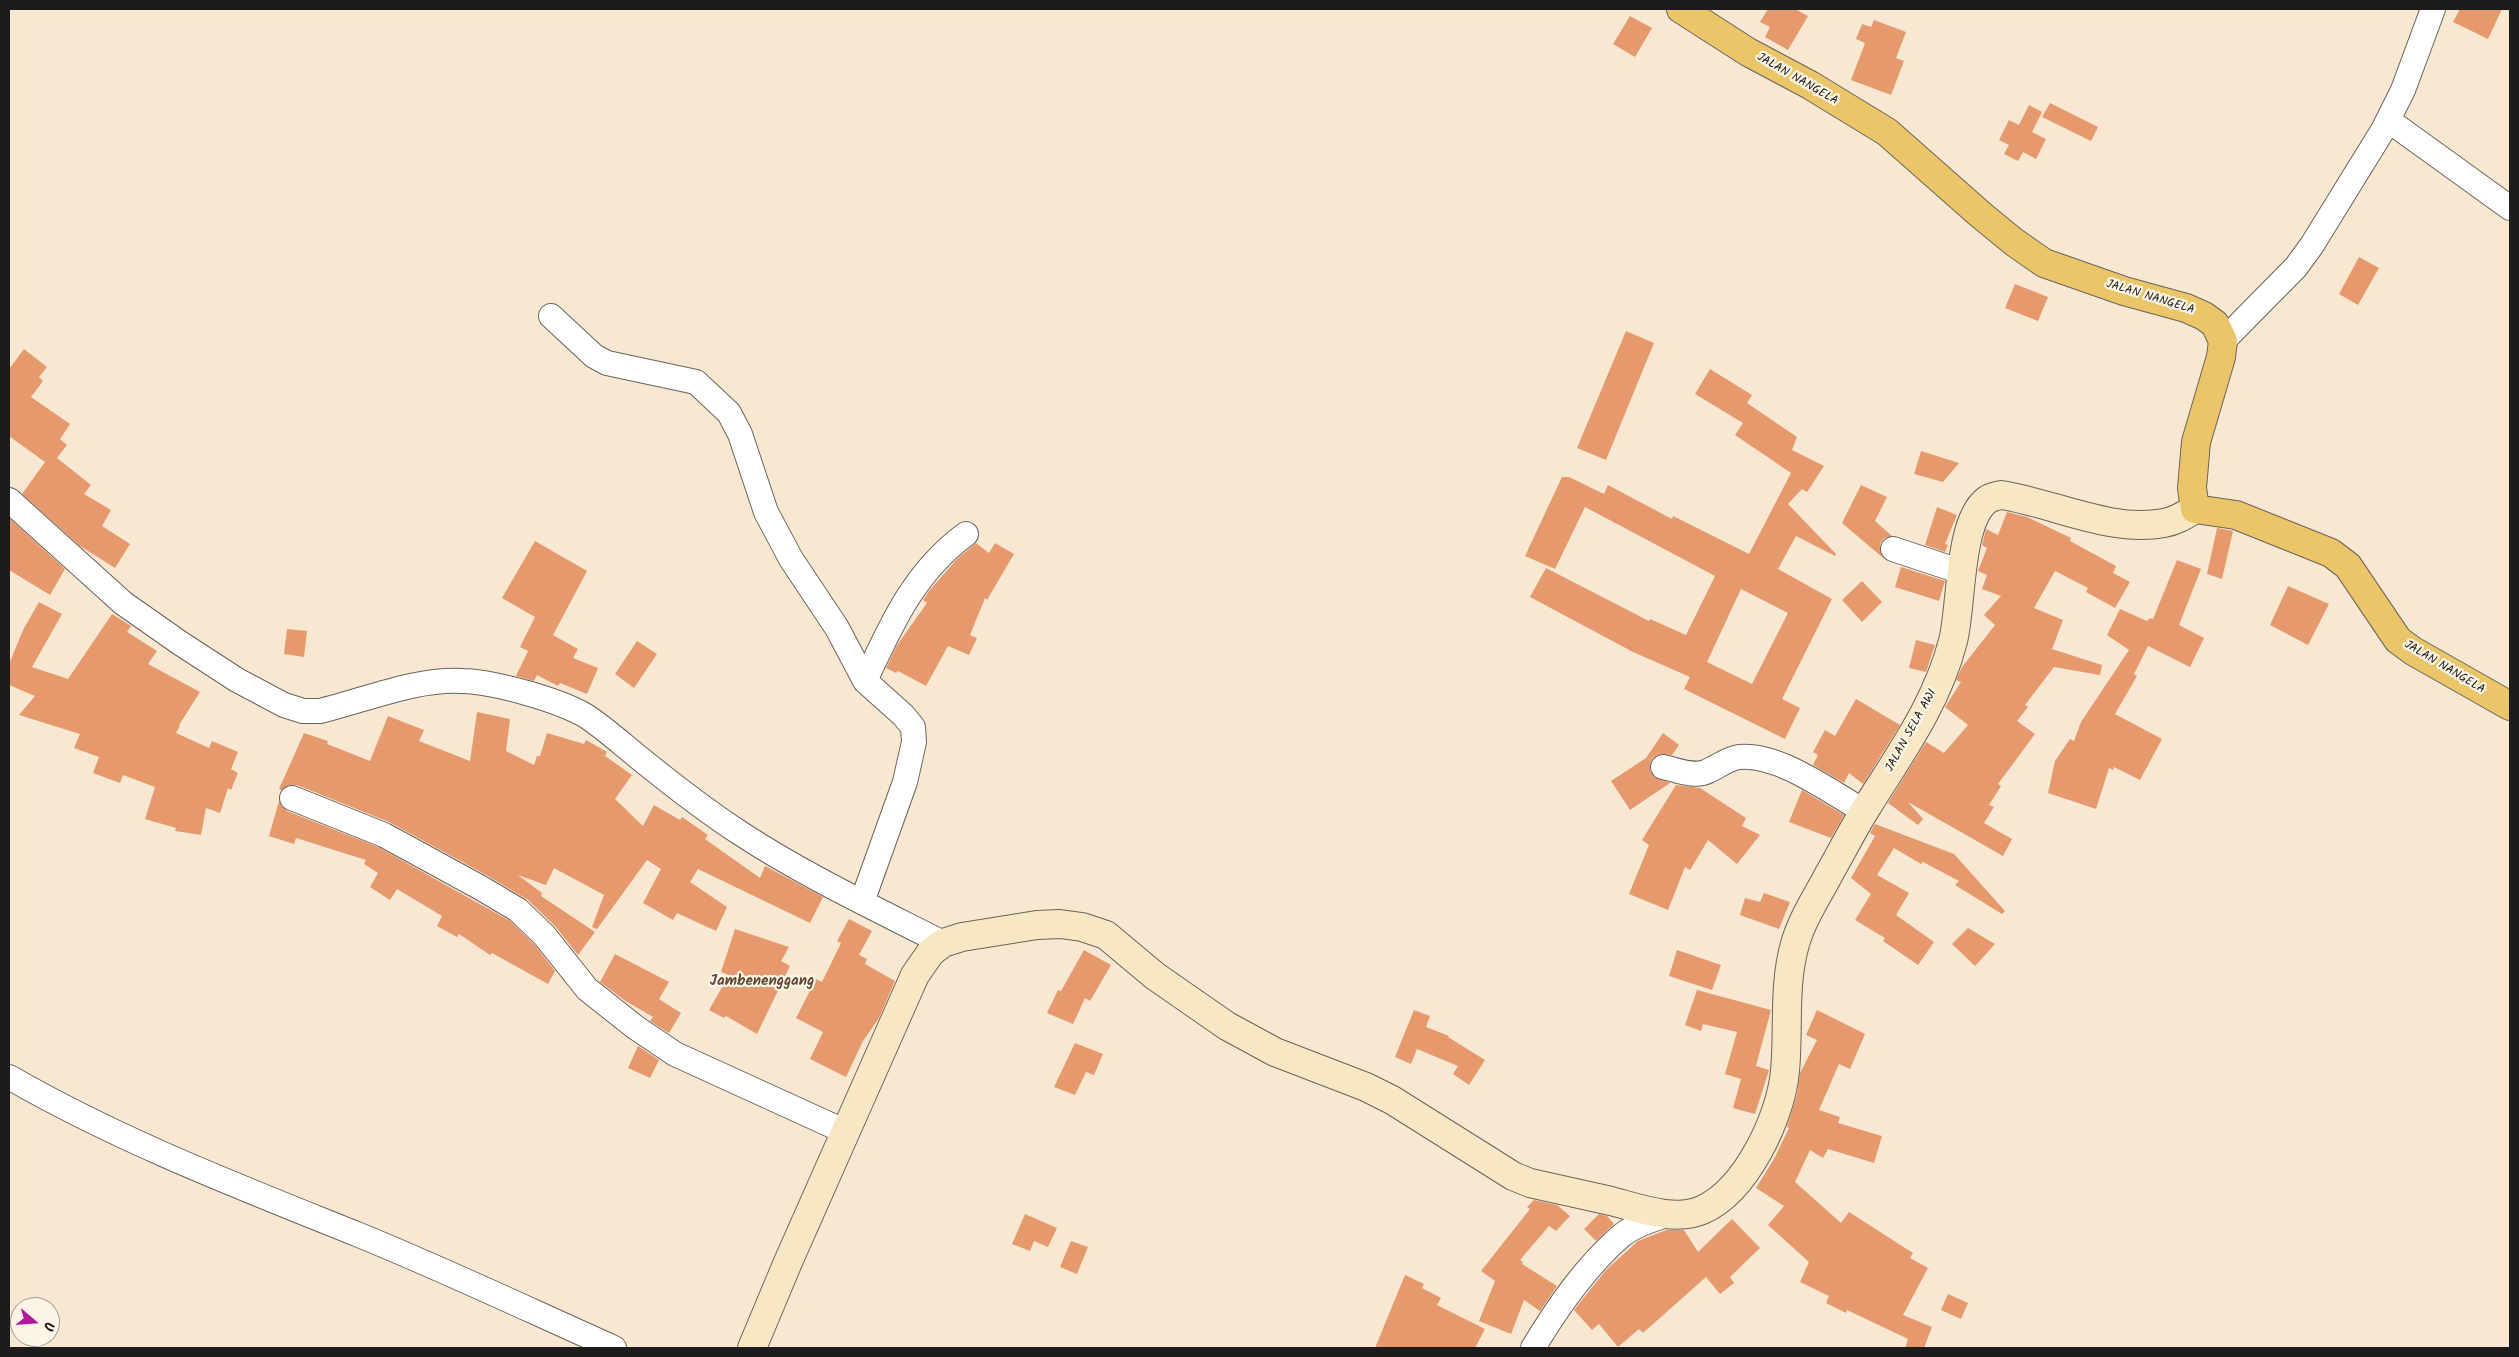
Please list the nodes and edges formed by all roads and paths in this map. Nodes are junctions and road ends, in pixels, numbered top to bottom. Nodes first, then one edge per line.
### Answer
1 (1681, 9) edge
2 (2433, 9) edge
3 (2388, 120) junction
4 (2510, 208) edge
5 (551, 316) dead end
6 (2223, 341) junction
7 (9, 500) edge
8 (2195, 509) junction
9 (966, 534) dead end
10 (1892, 549) dead end
11 (1962, 572) junction
12 (865, 681) junction
13 (2510, 706) edge
14 (1663, 767) dead end
15 (292, 798) dead end
16 (1864, 812) junction
17 (862, 902) junction
18 (943, 943) junction
19 (9, 1077) edge
20 (846, 1132) junction
21 (1666, 1215) junction
22 (614, 1348) edge
23 (752, 1348) edge
24 (1533, 1348) edge

1 - 6 main road, JALAN NANGELA
2 - 3 street
3 - 4 street
3 - 6 street
5 - 12 street
6 - 8 main road
7 - 17 street
8 - 11 street, JALAN SELA AWI
8 - 13 main road, JALAN NANGELA
9 - 12 street
10 - 11 street
11 - 16 street, JALAN SELA AWI
12 - 17 street
14 - 16 street
15 - 20 street
16 - 21 street, JALAN SELA AWI
17 - 18 street
18 - 20 street
18 - 21 street, JALAN SELA AWI
19 - 22 street
20 - 23 street
21 - 24 street

